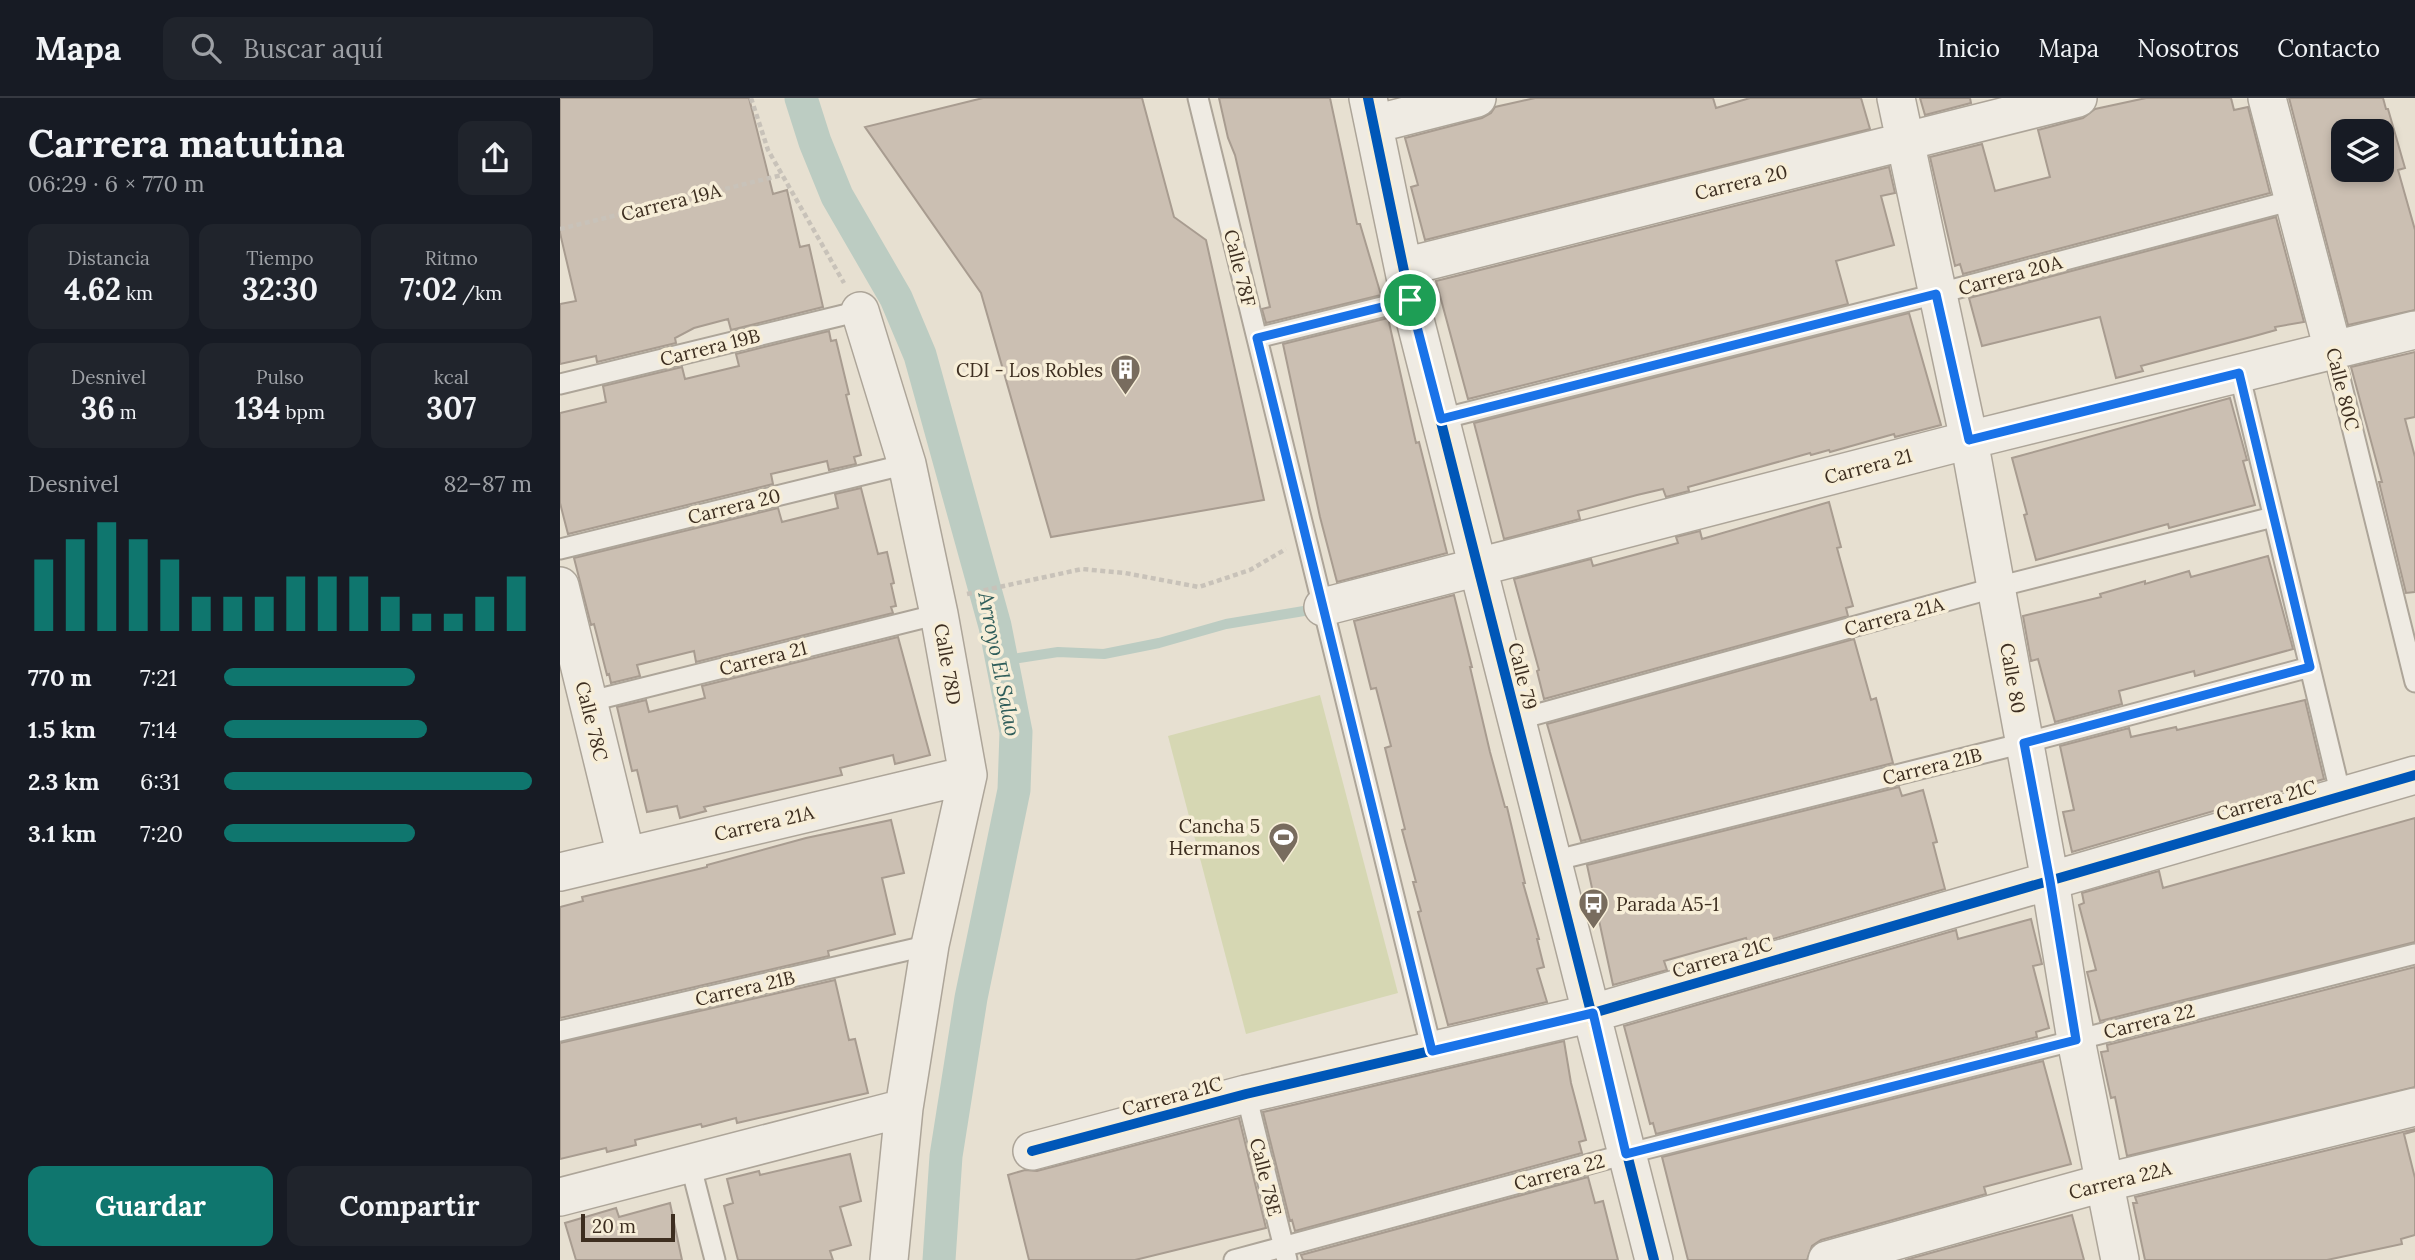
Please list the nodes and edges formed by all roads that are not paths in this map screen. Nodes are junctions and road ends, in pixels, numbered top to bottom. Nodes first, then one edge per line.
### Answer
1 (1198, 98) edge
2 (1477, 98) edge
3 (1895, 98) edge
4 (2078, 98) edge
5 (2266, 98) edge
6 (1371, 111) edge
7 (1906, 141) junction
8 (2292, 200) junction
9 (1407, 283) junction
10 (1936, 294) junction
11 (860, 311) joint
12 (2415, 330) edge
13 (1257, 338) junction
14 (2333, 350) junction
15 (2239, 373) junction
16 (560, 384) edge
17 (1441, 419) junction
18 (1969, 440) junction
19 (907, 464) junction
20 (2273, 517) junction
21 (560, 549) edge
22 (1478, 567) junction
23 (560, 586) edge
24 (1997, 587) junction
25 (953, 604) junction
26 (1323, 607) junction
27 (2310, 667) junction
28 (2415, 682) edge
29 (587, 702) junction
30 (1516, 720) junction
31 (2024, 743) junction
32 (968, 775) junction
33 (2415, 775) edge
34 (2341, 796) junction
35 (626, 856) junction
36 (1553, 861) junction
37 (560, 873) edge
38 (2050, 881) junction
39 (930, 945) junction
40 (2415, 954) edge
41 (1593, 1013) junction
42 (560, 1031) edge
43 (2076, 1040) junction
44 (1432, 1051) junction
45 (1246, 1094) junction
46 (2415, 1107) edge
47 (904, 1108) junction
48 (1032, 1151) dead end
49 (1626, 1154) junction
50 (690, 1163) junction
51 (2103, 1183) junction
52 (560, 1197) edge
53 (1285, 1253) edge
54 (715, 1260) edge
55 (889, 1260) edge
56 (1234, 1260) edge
57 (1654, 1260) edge
58 (1827, 1260) edge
59 (2120, 1260) edge

1 - 13 lane, Calle 78F
2 - 6 street
3 - 7 street, Calle 80
4 - 7 street, Carrera 20
5 - 8 street, Calle 80C
6 - 9 street, Calle 79
7 - 9 street, Carrera 20
7 - 10 street, Calle 80
8 - 10 lane, Carrera 20A
8 - 14 street, Calle 80C
9 - 13 lane, Carrera 20
9 - 17 street, Calle 79
10 - 17 lane, Carrera 20A
10 - 18 street, Calle 80
11 - 16 lane, Carrera 19B
11 - 19 street, Calle 78D
12 - 14 street, Carrera 21
13 - 26 lane, Calle 78F
14 - 15 street, Carrera 21
14 - 28 lane, Calle 80C
15 - 18 street, Carrera 21
15 - 20 lane
17 - 22 street, Calle 79
18 - 22 street, Carrera 21
18 - 24 street, Calle 80
19 - 21 lane, Carrera 20
19 - 25 street, Calle 78D
20 - 24 lane, Carrera 21A
20 - 27 lane
22 - 26 street, Carrera 21
22 - 30 street, Calle 79
23 - 29 street, Calle 78C
24 - 30 lane, Carrera 21A
24 - 31 street, Calle 80
25 - 29 lane, Carrera 21
25 - 32 street, Calle 78D
26 - 44 lane, Calle 78F
27 - 31 lane, Carrera 21B
27 - 34 lane
29 - 35 street, Calle 78C
30 - 36 street, Calle 79
31 - 36 lane, Carrera 21B
31 - 38 street, Calle 80
32 - 35 street, Carrera 21A
32 - 39 street, Calle 78D
33 - 34 street, Carrera 21C
34 - 38 street, Carrera 21C
35 - 37 street, Carrera 21A
36 - 41 street, Calle 79
38 - 41 street, Carrera 21C
38 - 43 street, Calle 80
39 - 42 lane, Carrera 21B
39 - 47 street, Calle 78D
40 - 43 lane, Carrera 22
41 - 44 street, Carrera 21C
41 - 49 street, Calle 79
43 - 49 lane, Carrera 22
43 - 51 street, Calle 80
44 - 45 street, Carrera 21C
45 - 48 street, Carrera 21C
45 - 53 lane, Calle 78E
46 - 51 street, Carrera 22A
47 - 50 street
47 - 55 street, Calle 78D
49 - 53 lane, Carrera 22
49 - 57 street, Calle 79
50 - 52 street
50 - 54 lane
51 - 58 street, Carrera 22A
51 - 59 street, Calle 80
53 - 56 lane, Carrera 22

